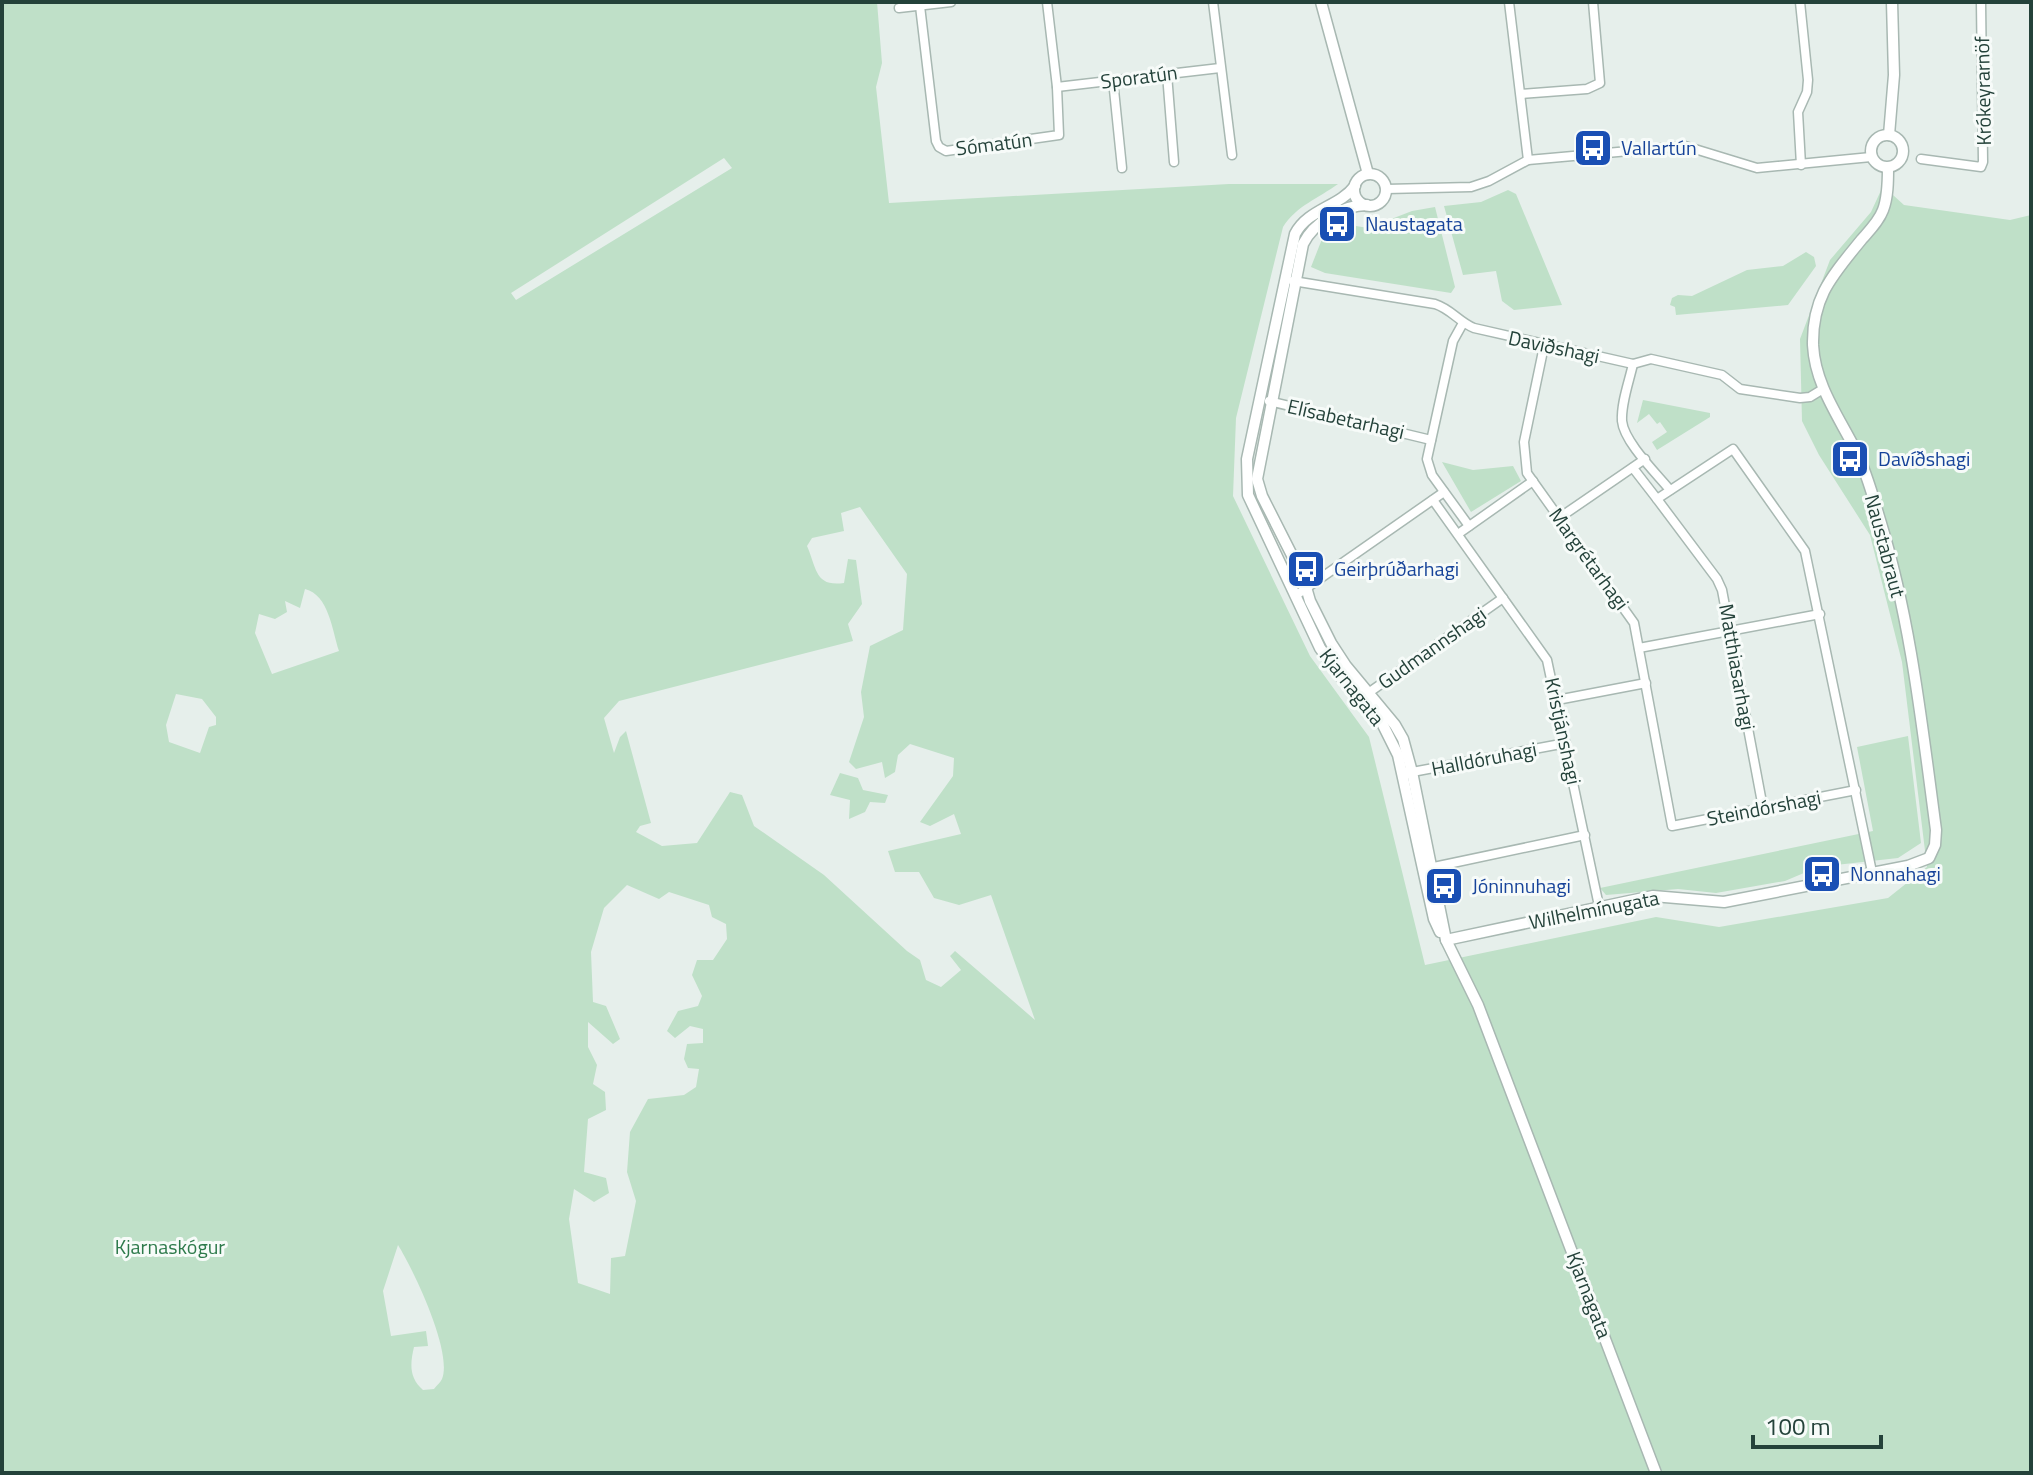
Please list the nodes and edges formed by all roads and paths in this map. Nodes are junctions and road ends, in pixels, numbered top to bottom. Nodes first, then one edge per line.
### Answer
1 (951, 2) edge
2 (1047, 2) edge
3 (1213, 2) edge
4 (1321, 2) edge
5 (1509, 2) edge
6 (1593, 2) edge
7 (1800, 2) edge
8 (1892, 2) edge
9 (1981, 2) edge
10 (920, 6) junction
11 (899, 8) dead end
12 (1220, 68) junction
13 (1167, 74) junction
14 (1113, 80) junction
15 (1057, 87) junction
16 (1521, 94) junction
17 (1889, 135) junction
18 (1232, 155) dead end
19 (1871, 157) junction
20 (1921, 159) dead end
21 (1528, 160) junction
22 (1174, 162) dead end
23 (1801, 165) junction
24 (1122, 168) dead end
25 (1888, 168) junction
26 (1368, 174) junction
27 (1355, 186) junction
28 (1386, 189) junction
29 (1367, 205) junction
30 (1291, 280) junction
31 (1463, 323) junction
32 (1544, 346) junction
33 (1633, 364) junction
34 (1823, 389) junction
35 (1266, 400) junction
36 (1431, 440) junction
37 (1645, 459) junction
38 (1633, 468) junction
39 (1533, 481) junction
40 (1670, 490) junction
41 (1444, 492) junction
42 (1657, 499) junction
43 (1433, 500) junction
44 (1559, 518) junction
45 (1469, 526) junction
46 (1458, 534) junction
47 (1306, 589) junction
48 (1295, 596) junction
49 (1503, 598) junction
50 (1820, 614) junction
51 (1730, 631) junction
52 (1639, 648) junction
53 (1646, 683) junction
54 (1365, 696) junction
55 (1557, 700) junction
56 (1566, 743) junction
57 (1407, 773) junction
58 (1856, 790) junction
59 (1763, 808) junction
60 (1672, 826) joint
61 (1585, 835) junction
62 (1929, 858) joint
63 (1427, 868) junction
64 (1872, 872) junction
65 (1599, 906) junction
66 (1446, 940) junction
67 (1656, 1473) edge

1 - 10 street
2 - 15 street, Sómatún
3 - 12 street
4 - 26 street
5 - 16 street
6 - 16 street
7 - 23 street
8 - 17 street
9 - 20 street, Krókeyrarnöf
10 - 11 street
10 - 15 street, Sómatún
12 - 13 street, Sporatún
12 - 18 street
13 - 14 street, Sporatún
13 - 22 street
14 - 15 street, Sporatún
14 - 24 street
16 - 21 street
17 - 19 street
17 - 25 street
19 - 23 street
19 - 25 street
21 - 23 street
21 - 28 street
25 - 34 street, Naustabraut
26 - 27 street
26 - 28 street
27 - 29 street
27 - 30 street, Kjarnagata
28 - 29 street
29 - 30 street, Kjarnagata
30 - 31 street, Daviðshagi
30 - 35 street, Kjarnagata
31 - 32 street, Daviðshagi
31 - 36 street
32 - 33 street, Daviðshagi
32 - 39 street, Margrétarhagi
33 - 34 street, Daviðshagi
33 - 37 street
34 - 62 street, Naustabraut
35 - 36 street, Elísabetarhagi
35 - 47 street, Kjarnagata
35 - 48 street, Kjarnagata
36 - 41 street
37 - 38 street
37 - 40 street
38 - 42 street, Matthiasarhagi
38 - 44 street
39 - 44 street, Margrétarhagi
39 - 45 street
40 - 42 street
40 - 50 street
41 - 43 street
41 - 45 street
42 - 51 street, Matthiasarhagi
43 - 46 street, Kristjánshagi
43 - 47 street
44 - 52 street, Margrétarhagi
45 - 46 street
46 - 49 street, Kristjánshagi
47 - 48 street
47 - 54 street, Kjarnagata
48 - 54 street, Kjarnagata
49 - 54 street, Gudmannshagi
49 - 55 street, Kristjánshagi
50 - 51 street
50 - 58 street
51 - 52 street
51 - 59 street, Matthiasarhagi
52 - 53 street, Margrétarhagi
53 - 55 street
53 - 60 street, Margrétarhagi
54 - 57 street, Kjarnagata
55 - 56 street, Kristjánshagi
56 - 57 street, Halldóruhagi
56 - 61 street, Kristjánshagi
57 - 63 street, Kjarnagata
58 - 59 street, Steindórshagi
58 - 64 street
59 - 60 street, Steindórshagi
61 - 63 street
61 - 65 street, Kristjánshagi
62 - 64 street, Wilhelmínugata
63 - 66 street, Kjarnagata
64 - 65 street, Wilhelmínugata
65 - 66 street, Wilhelmínugata
66 - 67 street, Kjarnagata

